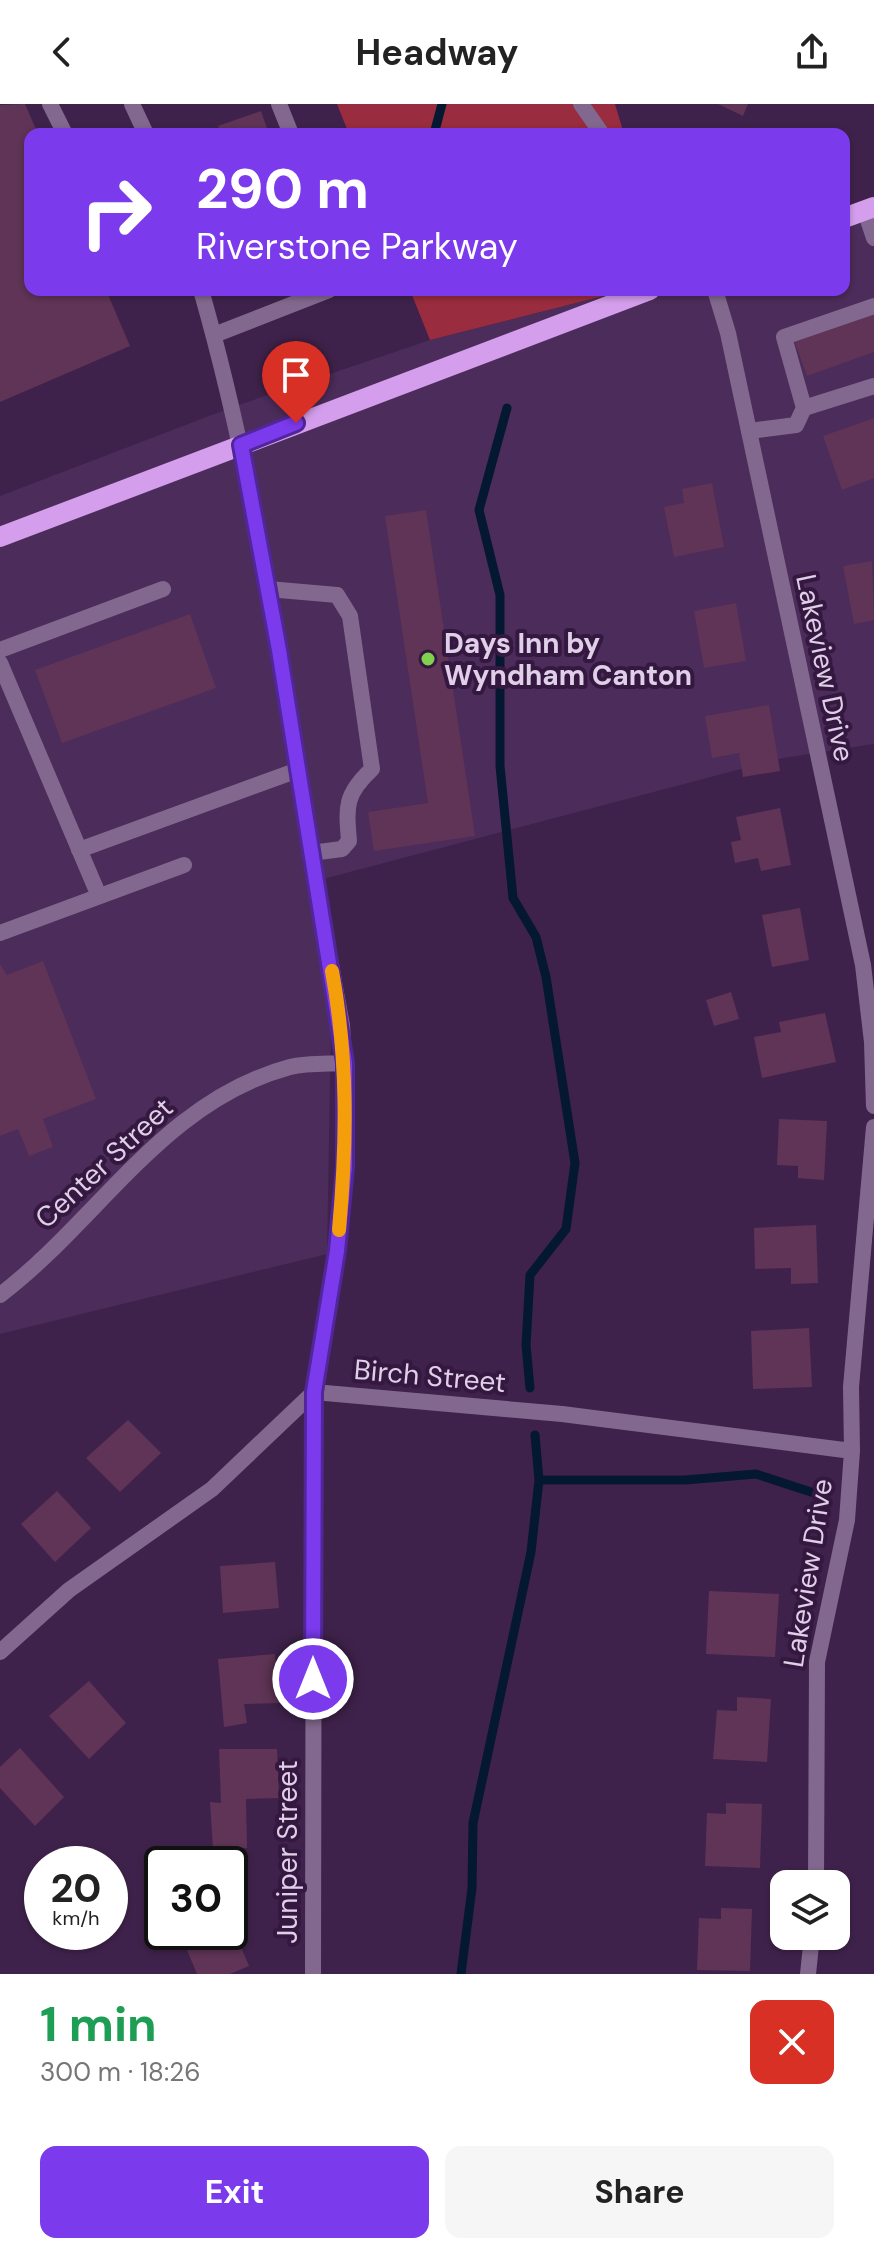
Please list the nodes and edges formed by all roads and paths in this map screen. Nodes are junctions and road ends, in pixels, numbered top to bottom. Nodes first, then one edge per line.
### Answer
1 (50, 104) edge
2 (132, 104) edge
3 (279, 104) edge
4 (581, 104) edge
5 (62, 128) edge
6 (143, 128) edge
7 (289, 128) edge
8 (598, 128) edge
9 (869, 209) edge
10 (850, 216) edge
11 (874, 238) edge
12 (203, 296) edge
13 (314, 296) edge
14 (634, 296) edge
15 (716, 296) edge
16 (874, 306) edge
17 (214, 335) junction
18 (874, 386) edge
19 (804, 408) junction
20 (749, 431) junction
21 (241, 445) junction
22 (0, 537) edge
23 (163, 589) dead end
24 (268, 589) junction
25 (0, 650) edge
26 (0, 663) edge
27 (298, 770) junction
28 (79, 850) junction
29 (311, 853) junction
30 (184, 865) dead end
31 (99, 896) junction
32 (0, 933) edge
33 (345, 1063) junction
34 (874, 1106) edge
35 (874, 1127) edge
36 (0, 1295) edge
37 (314, 1392) junction
38 (852, 1451) junction
39 (0, 1652) edge
40 (816, 1870) edge
41 (811, 1950) edge
42 (310, 1971) edge
43 (808, 1974) edge

1 - 5 street
2 - 6 street
3 - 7 street
4 - 8 street
9 - 10 main road
9 - 11 street
12 - 17 street, Juniper Street
13 - 17 street
14 - 21 main road
15 - 20 street, Lakeview Drive
16 - 19 street
17 - 21 street, Juniper Street
18 - 19 street
19 - 20 street
20 - 34 street, Lakeview Drive
21 - 22 main road
21 - 24 street, Juniper Street
23 - 25 street
24 - 27 street, Juniper Street
24 - 29 street
26 - 28 street
27 - 28 street
27 - 29 street, Juniper Street
28 - 31 street
29 - 33 street, Juniper Street
30 - 31 street
31 - 32 street
33 - 36 street, Center Street
33 - 37 street, Juniper Street
35 - 38 street, Lakeview Drive
37 - 38 street, Birch Street
37 - 39 street, Birch Street
37 - 42 street, Juniper Street
38 - 40 street, Lakeview Drive
41 - 43 street

